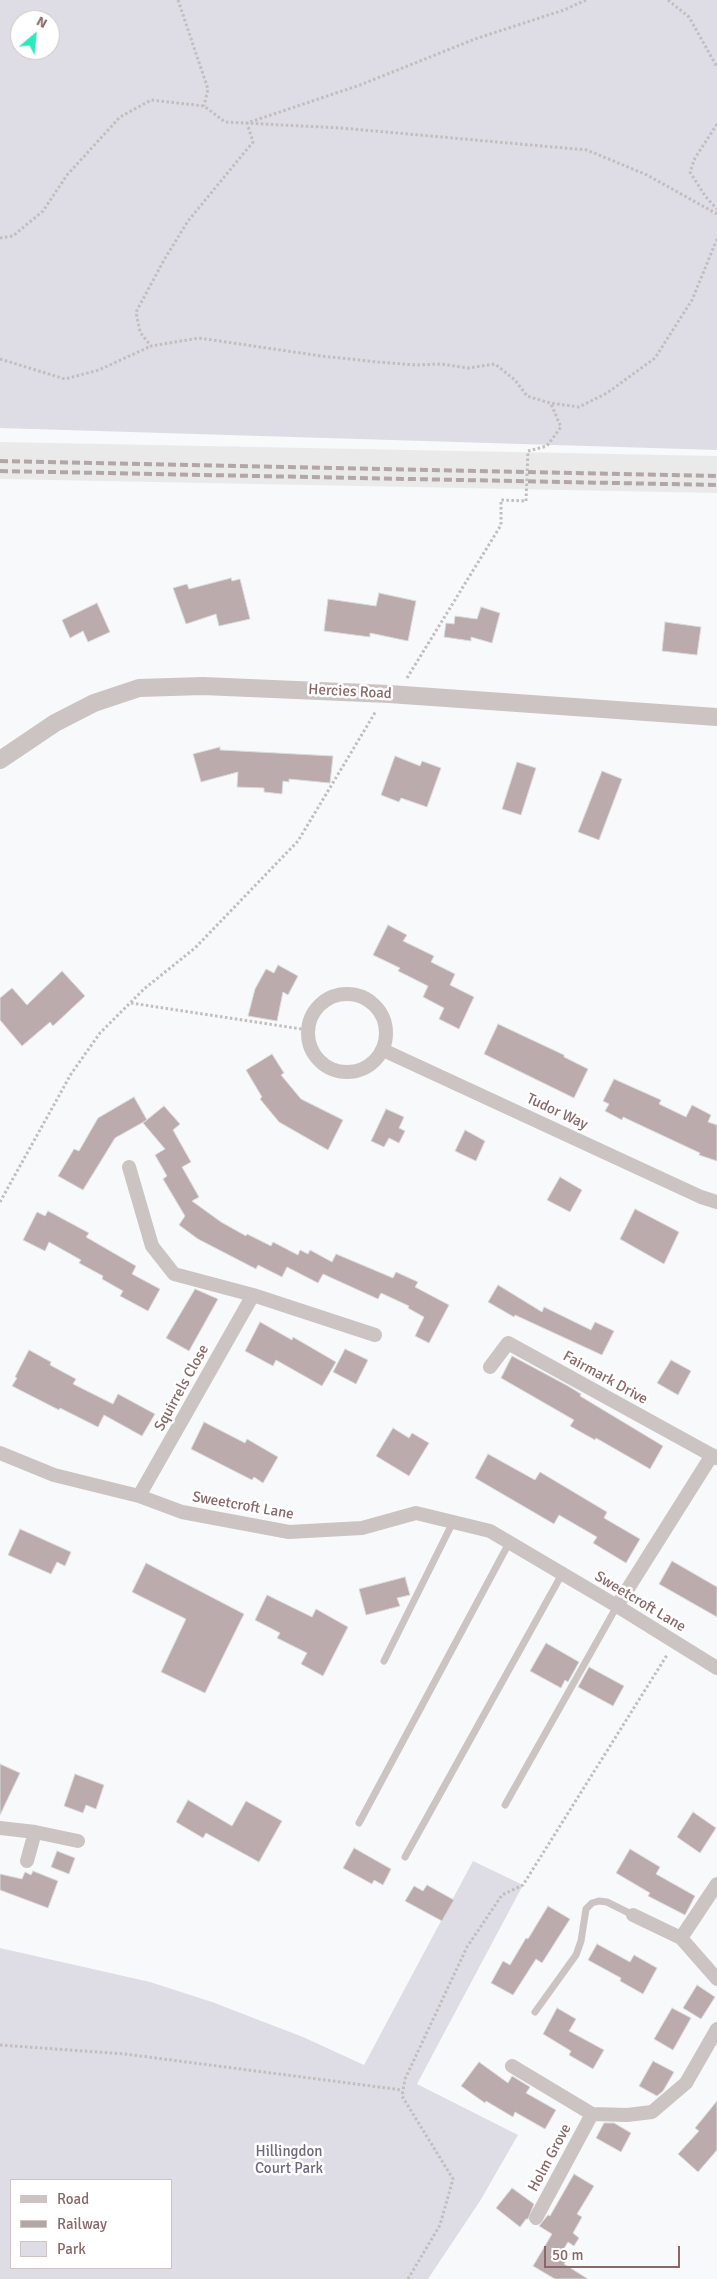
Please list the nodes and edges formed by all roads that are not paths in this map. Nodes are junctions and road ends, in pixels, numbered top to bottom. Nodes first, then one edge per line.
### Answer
1 (717, 717) edge
2 (0, 760) edge
3 (383, 1050) junction
4 (129, 1167) dead end
5 (717, 1202) edge
6 (253, 1295) junction
7 (375, 1335) dead end
8 (490, 1367) dead end
9 (0, 1453) edge
10 (714, 1457) edge
11 (139, 1496) junction
12 (453, 1522) junction
13 (509, 1543) junction
14 (562, 1574) junction
15 (617, 1606) junction
16 (384, 1661) dead end
17 (717, 1668) edge
18 (505, 1805) dead end
19 (359, 1823) dead end
20 (0, 1828) edge
21 (35, 1832) junction
22 (78, 1842) dead end
23 (405, 1857) dead end
24 (27, 1860) dead end
25 (717, 1884) edge
26 (632, 1915) joint
27 (682, 1938) junction
28 (717, 1979) edge
29 (535, 2012) dead end
30 (717, 2029) edge
31 (512, 2066) dead end
32 (592, 2114) junction
33 (536, 2218) dead end

1 - 2 street, Hercies Road
3 - 3 street
3 - 5 street, Tudor Way
4 - 6 street
6 - 7 street
6 - 11 street, Squirrels Close
8 - 10 street, Fairmark Drive
9 - 11 street, Sweetcroft Lane
10 - 15 street, Fairmark Drive
11 - 12 street, Sweetcroft Lane
12 - 13 street, Sweetcroft Lane
12 - 16 lane
13 - 14 street, Sweetcroft Lane
13 - 19 lane
14 - 15 street, Sweetcroft Lane
14 - 23 lane
15 - 17 street, Sweetcroft Lane
15 - 18 lane
20 - 21 street
21 - 22 street
21 - 24 street
25 - 27 street
26 - 27 street
26 - 29 lane
27 - 28 street
30 - 32 street, Holm Grove
31 - 32 street, Holm Grove
32 - 33 street, Holm Grove

